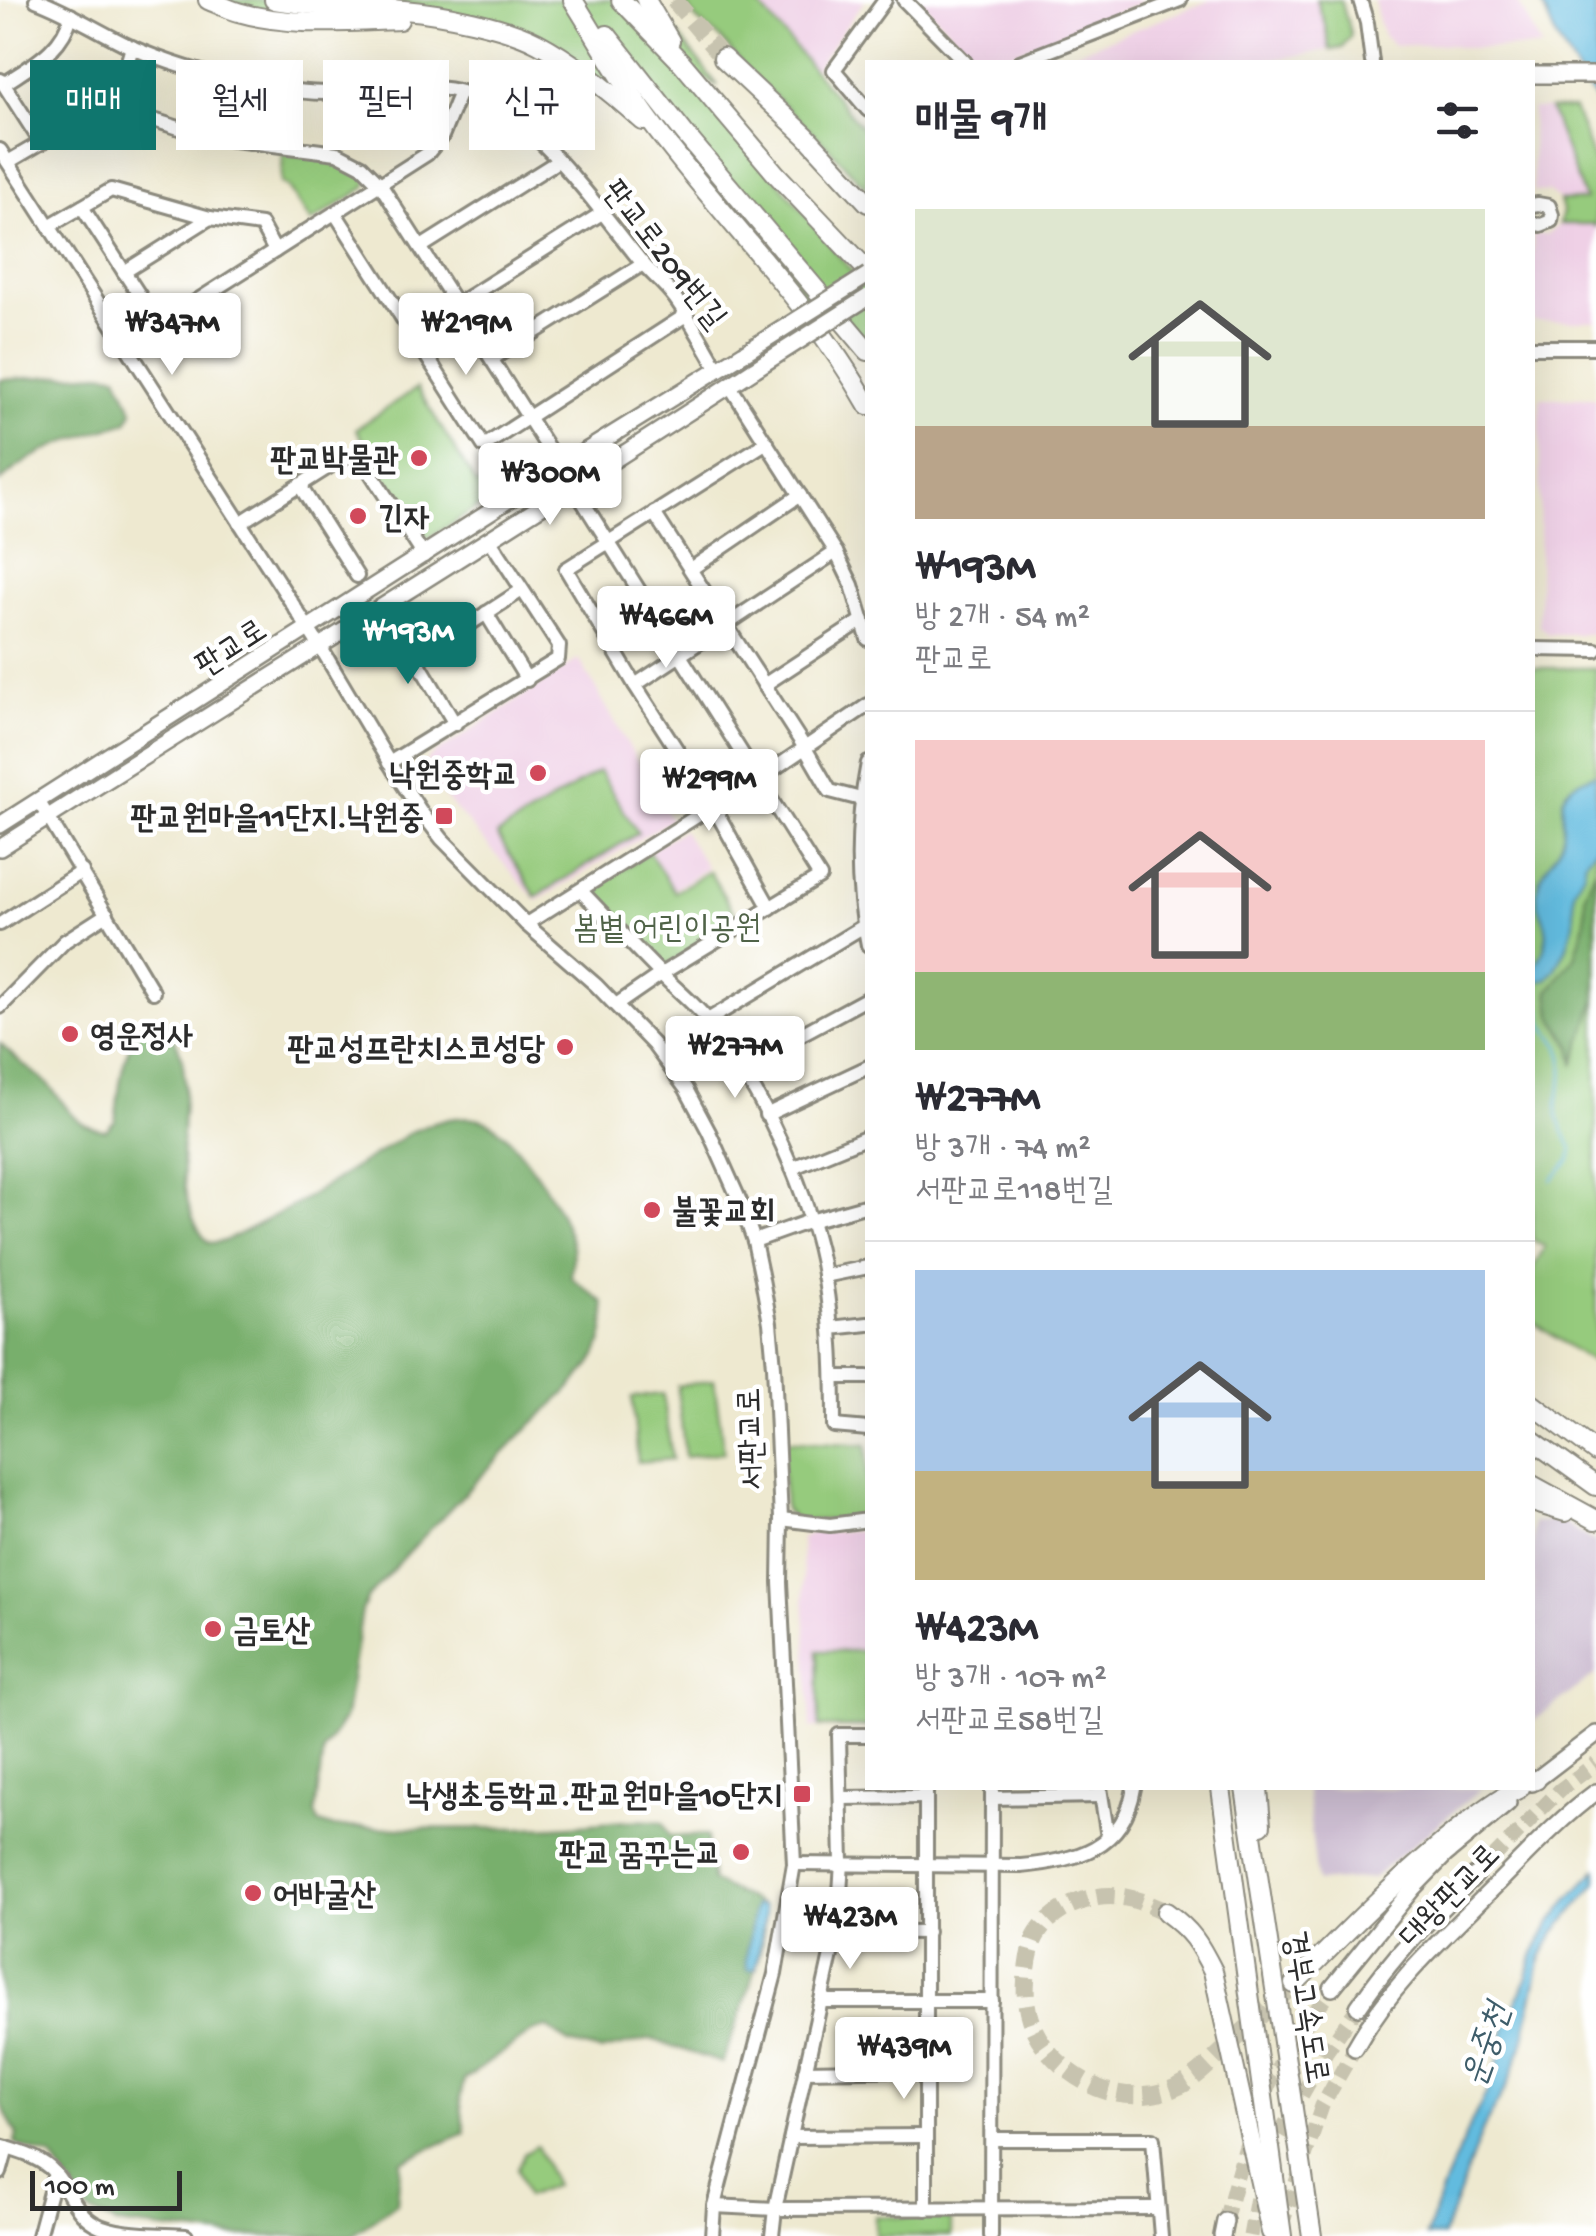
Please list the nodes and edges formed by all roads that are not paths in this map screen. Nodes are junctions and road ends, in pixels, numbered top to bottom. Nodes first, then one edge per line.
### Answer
1 (36, 0) edge
2 (208, 0) edge
3 (274, 0) edge
4 (576, 0) edge
5 (621, 0) edge
6 (646, 0) edge
7 (885, 0) edge
8 (904, 0) edge
9 (1180, 0) edge
10 (1360, 0) edge
11 (71, 15) junction
12 (454, 18) junction
13 (132, 47) junction
14 (723, 58) tunnel mouth
15 (128, 60) edge
16 (963, 60) edge
17 (1025, 60) edge
18 (1372, 60) edge
19 (682, 63) junction
20 (1535, 75) edge
21 (1596, 75) edge
22 (2, 81) edge
23 (460, 92) junction
24 (865, 106) edge
25 (156, 120) edge
26 (30, 126) edge
27 (665, 141) junction
28 (30, 146) edge
29 (4, 156) edge
30 (558, 161) junction
31 (380, 184) junction
32 (865, 200) edge
33 (1535, 204) edge
34 (82, 207) junction
35 (335, 213) junction
36 (602, 213) junction
37 (210, 218) junction
38 (1535, 223) edge
39 (50, 226) junction
40 (420, 247) junction
41 (276, 251) junction
42 (642, 264) junction
43 (865, 270) edge
44 (124, 272) junction
45 (865, 275) edge
46 (865, 298) edge
47 (456, 304) junction
48 (686, 315) junction
49 (158, 324) junction
50 (413, 332) junction
51 (126, 346) junction
52 (1535, 346) edge
53 (865, 347) edge
54 (1596, 347) edge
55 (492, 359) junction
56 (718, 369) junction
57 (730, 386) junction
58 (865, 400) edge
59 (529, 417) junction
60 (767, 442) junction
61 (560, 467) junction
62 (300, 486) junction
63 (573, 486) junction
64 (800, 496) junction
65 (654, 514) junction
66 (240, 523) junction
67 (490, 540) junction
68 (608, 541) junction
69 (836, 552) junction
70 (424, 556) junction
71 (691, 570) junction
72 (357, 576) dead end
73 (522, 590) junction
74 (486, 613) junction
75 (863, 620) junction
76 (725, 626) junction
77 (308, 628) junction
78 (398, 628) dead end
79 (865, 628) edge
80 (319, 645) junction
81 (1535, 649) edge
82 (1596, 650) edge
83 (680, 654) junction
84 (416, 659) junction
85 (527, 680) junction
86 (634, 684) junction
87 (764, 686) junction
88 (865, 707) edge
89 (455, 724) junction
90 (805, 748) junction
91 (389, 763) junction
92 (865, 778) edge
93 (759, 779) junction
94 (861, 799) junction
95 (39, 802) junction
96 (713, 806) junction
97 (48, 817) junction
98 (0, 826) edge
99 (0, 848) edge
100 (82, 871) junction
101 (581, 891) junction
102 (770, 908) junction
103 (108, 914) junction
104 (0, 924) edge
105 (526, 924) junction
106 (864, 926) junction
107 (865, 931) edge
108 (661, 974) junction
109 (153, 992) dead end
110 (865, 1000) edge
111 (616, 1006) junction
112 (0, 1007) edge
113 (708, 1020) junction
114 (740, 1067) junction
115 (865, 1067) edge
116 (766, 1116) junction
117 (865, 1138) edge
118 (792, 1168) junction
119 (865, 1206) edge
120 (810, 1222) junction
121 (754, 1241) junction
122 (865, 1268) edge
123 (824, 1276) junction
124 (865, 1324) edge
125 (831, 1328) junction
126 (834, 1377) junction
127 (865, 1377) edge
128 (1535, 1406) edge
129 (865, 1429) edge
130 (1535, 1442) edge
131 (1593, 1448) edge
132 (1596, 1486) edge
133 (1535, 1487) edge
134 (1535, 1503) edge
135 (780, 1519) junction
136 (865, 1520) edge
137 (1596, 1521) edge
138 (1596, 1734) edge
139 (865, 1736) edge
140 (1535, 1780) edge
141 (1133, 1790) edge
142 (1217, 1790) edge
143 (1244, 1790) edge
144 (1258, 1790) edge
145 (1516, 1790) edge
146 (1523, 1790) edge
147 (926, 1792) edge
148 (1100, 1792) edge
149 (1596, 1792) edge
150 (992, 1793) edge
151 (842, 1798) junction
152 (1108, 1837) junction
153 (842, 1863) junction
154 (794, 1864) junction
155 (927, 1864) junction
156 (994, 1865) junction
157 (1476, 1875) tunnel mouth
158 (1166, 1912) tunnel mouth
159 (837, 1931) junction
160 (927, 1932) junction
161 (1270, 1956) junction
162 (1294, 1984) tunnel mouth
163 (1332, 1988) tunnel mouth
164 (821, 2001) junction
165 (992, 2001) junction
166 (928, 2002) junction
167 (1358, 2006) tunnel mouth
168 (1354, 2048) tunnel mouth
169 (926, 2069) junction
170 (805, 2071) junction
171 (925, 2136) junction
172 (791, 2137) junction
173 (992, 2139) junction
174 (4, 2147) edge
175 (55, 2173) junction
176 (0, 2174) edge
177 (714, 2206) junction
178 (775, 2208) junction
179 (1157, 2208) junction
180 (926, 2209) junction
181 (991, 2209) junction
182 (101, 2231) edge
183 (38, 2236) edge
184 (186, 2236) edge
185 (712, 2236) edge
186 (772, 2236) edge
187 (991, 2236) edge
188 (1160, 2236) edge
189 (1271, 2236) edge
190 (1282, 2236) edge
191 (1312, 2236) edge

1 - 11 street, 판교로209번길
2 - 12 highway
3 - 12 highway
4 - 27 highway
4 - 53 highway
5 - 19 highway
6 - 19 highway
7 - 24 street
8 - 16 street
9 - 17 street
10 - 18 street
11 - 13 street, 판교로209번길
11 - 22 street
12 - 27 highway
13 - 15 street
13 - 23 street, 판교로209번길
14 - 32 highway
19 - 43 highway
20 - 21 main road
22 - 26 street
23 - 30 street, 판교로209번길
23 - 31 street
25 - 31 street
27 - 58 highway
28 - 29 street
29 - 39 street
30 - 36 street, 판교로209번길
30 - 40 street
31 - 35 street
31 - 40 street
33 - 38 street
34 - 37 street
34 - 39 street
34 - 44 street
35 - 41 street
35 - 50 street
36 - 42 street, 판교로209번길
36 - 47 street
37 - 41 street
37 - 44 street
39 - 51 street
40 - 47 street
41 - 49 street
42 - 48 street, 판교로209번길
42 - 55 street
44 - 49 street
45 - 56 main road, 판교로, bridge
46 - 57 main road, 판교로, bridge
47 - 50 street
47 - 55 street
48 - 56 street, 판교로209번길
48 - 59 street
49 - 51 street
50 - 59 street
51 - 66 street
52 - 54 street
55 - 59 street
56 - 61 main road, 판교로
57 - 60 street
57 - 63 main road, 판교로
59 - 61 street
60 - 64 street
60 - 65 street
61 - 70 main road, 판교로
62 - 66 street
62 - 70 street
62 - 72 street
63 - 67 main road, 판교로
63 - 68 street
64 - 69 street
64 - 71 street
65 - 68 street
65 - 71 street
66 - 77 street
67 - 73 street
67 - 80 main road, 판교로
68 - 83 street
68 - 86 street
69 - 75 street
69 - 76 street
70 - 77 main road, 판교로
71 - 76 street
73 - 74 street
73 - 85 street
74 - 84 street
74 - 85 street
75 - 79 street
75 - 87 street
76 - 83 street
76 - 87 street
77 - 80 street, 서판교로
77 - 95 main road, 판교로
78 - 84 street
80 - 91 street, 서판교로
80 - 97 main road, 판교로
81 - 82 street
83 - 86 street
83 - 93 street
84 - 89 street
85 - 89 street
86 - 96 street
87 - 90 street
88 - 90 street
89 - 91 street
90 - 93 street
90 - 94 street
91 - 105 street, 서판교로
92 - 94 street
93 - 96 street
93 - 102 street
94 - 106 street
95 - 97 street
95 - 98 main road, 판교로
96 - 101 street
96 - 102 street
97 - 99 main road, 판교로
97 - 100 street
100 - 103 street
100 - 104 street
101 - 105 street
101 - 108 street
102 - 108 street
103 - 109 street
103 - 112 street
105 - 111 street, 서판교로
106 - 107 street
106 - 113 street
108 - 111 street
108 - 113 street
110 - 114 street
111 - 121 street, 서판교로
113 - 114 street
114 - 116 street
115 - 116 street
116 - 118 street
117 - 118 street
118 - 120 street
119 - 120 street
120 - 121 street
120 - 123 street
121 - 135 street, 서판교로
122 - 123 street
123 - 125 street
124 - 125 street
125 - 126 street
126 - 127 street
126 - 129 street
128 - 131 highway
130 - 132 highway
133 - 137 highway
134 - 137 highway
135 - 136 street
135 - 154 street, 서판교로
138 - 140 main road, 대왕판교로
139 - 151 street
141 - 152 street
142 - 190 highway, 경부고속도로
143 - 161 highway, 경부고속도로
144 - 161 highway
145 - 162 highway
146 - 163 main road, 대왕판교로
147 - 151 street
147 - 155 street
148 - 150 street
148 - 152 street
149 - 168 main road, 대왕판교로
150 - 156 street
151 - 153 street
152 - 156 street
153 - 154 street
153 - 155 street
153 - 159 street
154 - 177 street, 서판교로
155 - 156 street
155 - 160 street
156 - 165 street
157 - 167 main road, 대왕판교로
158 - 189 highway
159 - 160 street
159 - 164 street
160 - 166 street
161 - 191 highway, 경부고속도로
164 - 166 street
164 - 170 street
165 - 166 street
165 - 173 street
166 - 169 street
169 - 170 street
169 - 171 street
170 - 172 street
171 - 172 street
171 - 180 street
172 - 178 street
173 - 179 street
173 - 181 street
174 - 175 street
174 - 176 street
175 - 182 street
175 - 183 street
177 - 178 street
177 - 185 street, 서판교로
178 - 180 street
178 - 186 street
179 - 181 street
179 - 188 street
180 - 181 street
181 - 187 street
182 - 184 street

